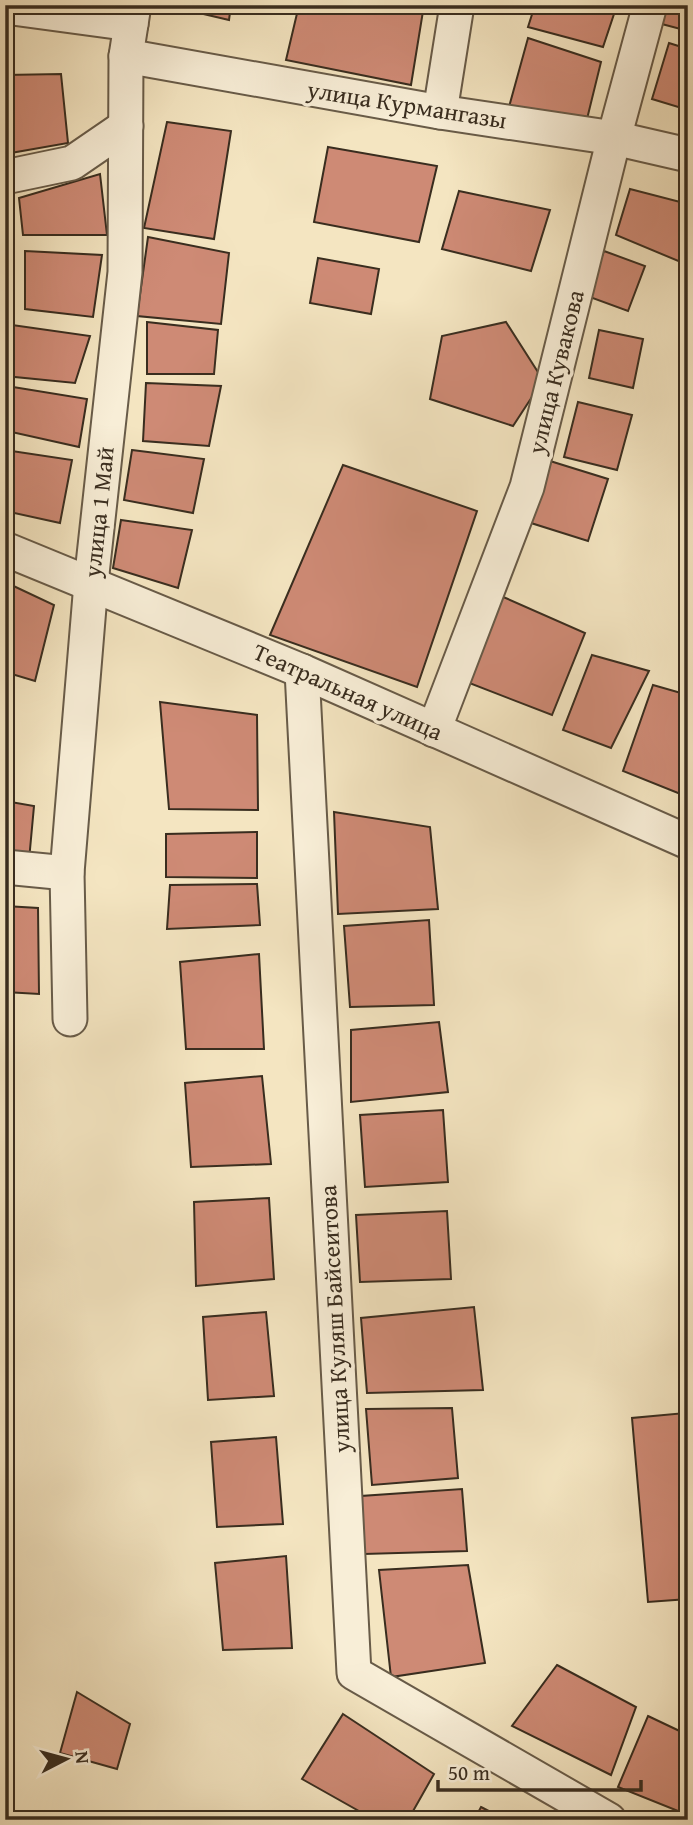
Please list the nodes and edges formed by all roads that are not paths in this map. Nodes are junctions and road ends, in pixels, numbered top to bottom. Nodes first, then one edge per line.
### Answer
1 (457, 5) edge
2 (650, 5) edge
3 (5, 6) edge
4 (130, 29) edge
5 (440, 112) junction
6 (126, 126) junction
7 (614, 138) junction
8 (688, 155) edge
9 (5, 177) edge
10 (5, 549) edge
11 (91, 583) junction
12 (302, 671) junction
13 (434, 730) junction
14 (688, 842) edge
15 (5, 867) edge
16 (67, 873) junction
17 (71, 1019) dead end
18 (609, 1820) edge

1 - 5 street
2 - 7 street, улица Кувакова
3 - 4 street, улица Курмангазы
4 - 5 street, улица Курмангазы
4 - 6 street, улица 1 Май
5 - 7 street, улица Курмангазы
6 - 9 street
6 - 11 street, улица 1 Май
7 - 8 street, улица Курмангазы
7 - 13 street, улица Кувакова
10 - 11 street, Театральная улица
11 - 12 street, Театральная улица
11 - 16 street, улица 1 Май
12 - 13 street, Театральная улица
12 - 18 street, улица Куляш Байсеитова
13 - 14 street, Театральная улица
15 - 16 street
16 - 17 street, улица 1 Май

